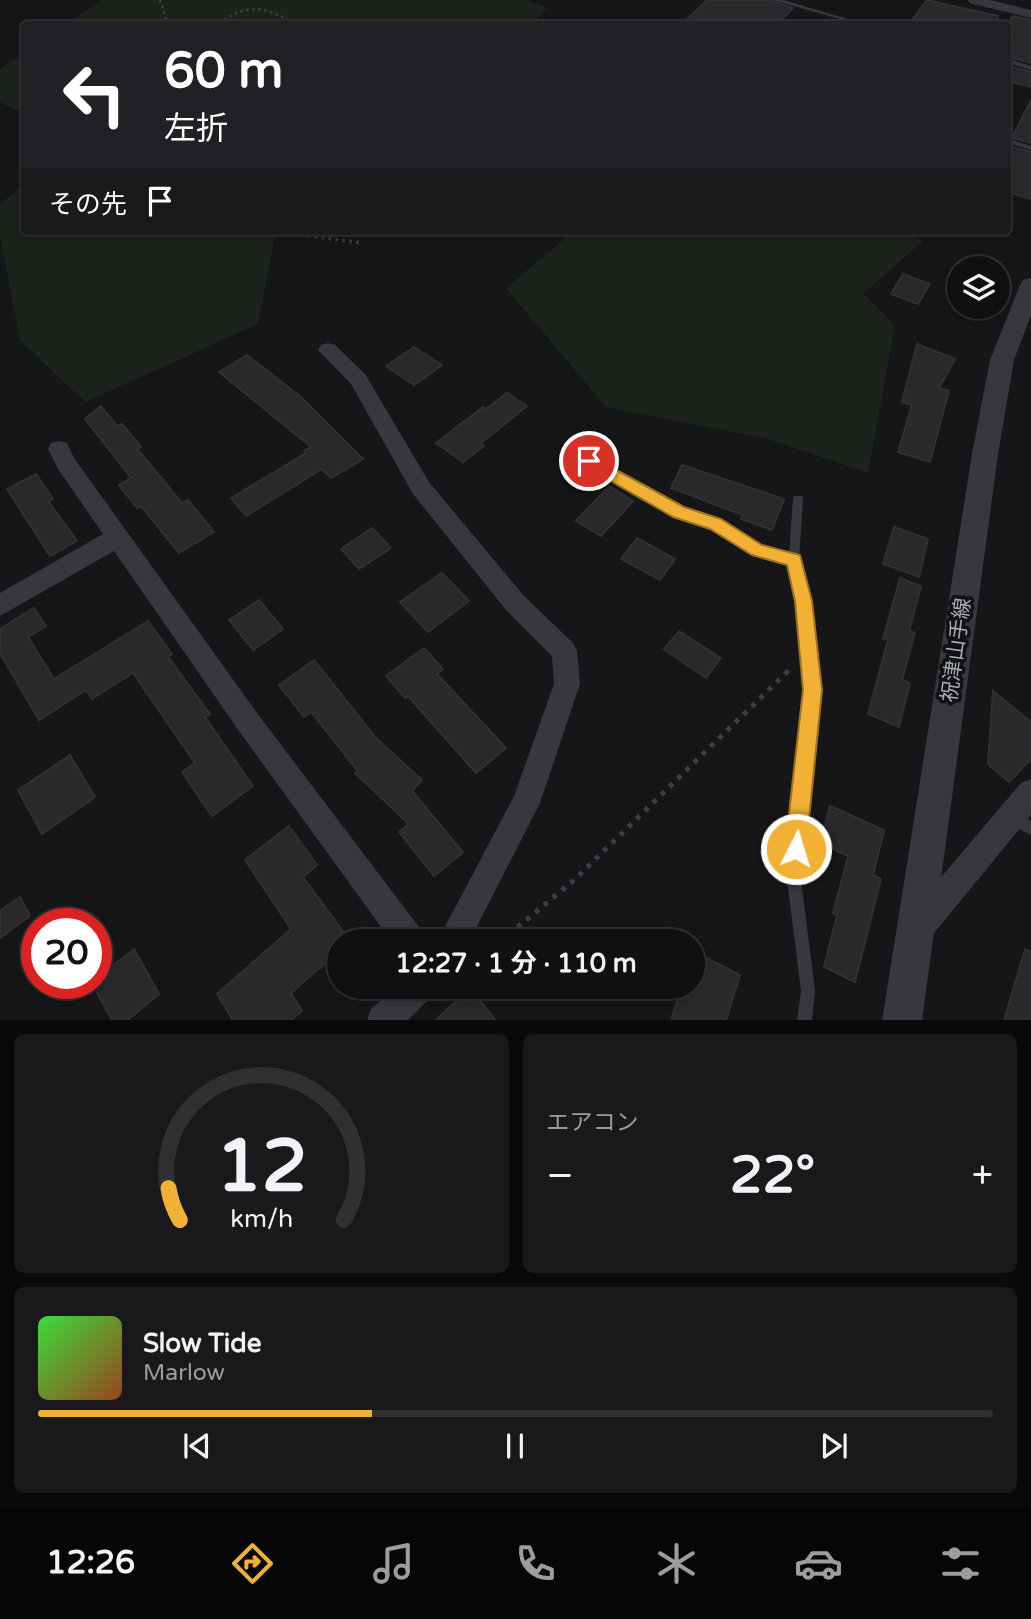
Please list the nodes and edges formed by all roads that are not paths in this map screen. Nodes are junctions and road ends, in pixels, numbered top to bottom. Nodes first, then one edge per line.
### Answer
1 (776, 0) edge
2 (974, 0) edge
3 (1003, 3) edge
4 (1031, 14) edge
5 (851, 21) edge
6 (1011, 62) edge
7 (1031, 68) edge
8 (1011, 142) edge
9 (1031, 148) edge
10 (1031, 285) edge
11 (328, 349) dead end
12 (59, 449) dead end
13 (589, 461) dead end
14 (798, 499) dead end
15 (118, 537) junction
16 (794, 560) junction
17 (0, 605) edge
18 (1031, 793) edge
19 (1021, 823) edge
20 (401, 929) edge
21 (459, 929) edge
22 (915, 932) junction
23 (406, 999) edge
24 (383, 1020) edge
25 (804, 1020) edge
26 (902, 1020) edge

1 - 5 lane
2 - 3 street
3 - 4 street
6 - 7 lane
8 - 9 lane
10 - 22 street, 祝津山手線
11 - 21 street
12 - 15 street
13 - 16 lane
14 - 16 lane
15 - 17 street
15 - 20 street
16 - 25 lane
18 - 19 street
19 - 22 street
22 - 26 street, 祝津山手線
23 - 24 street

